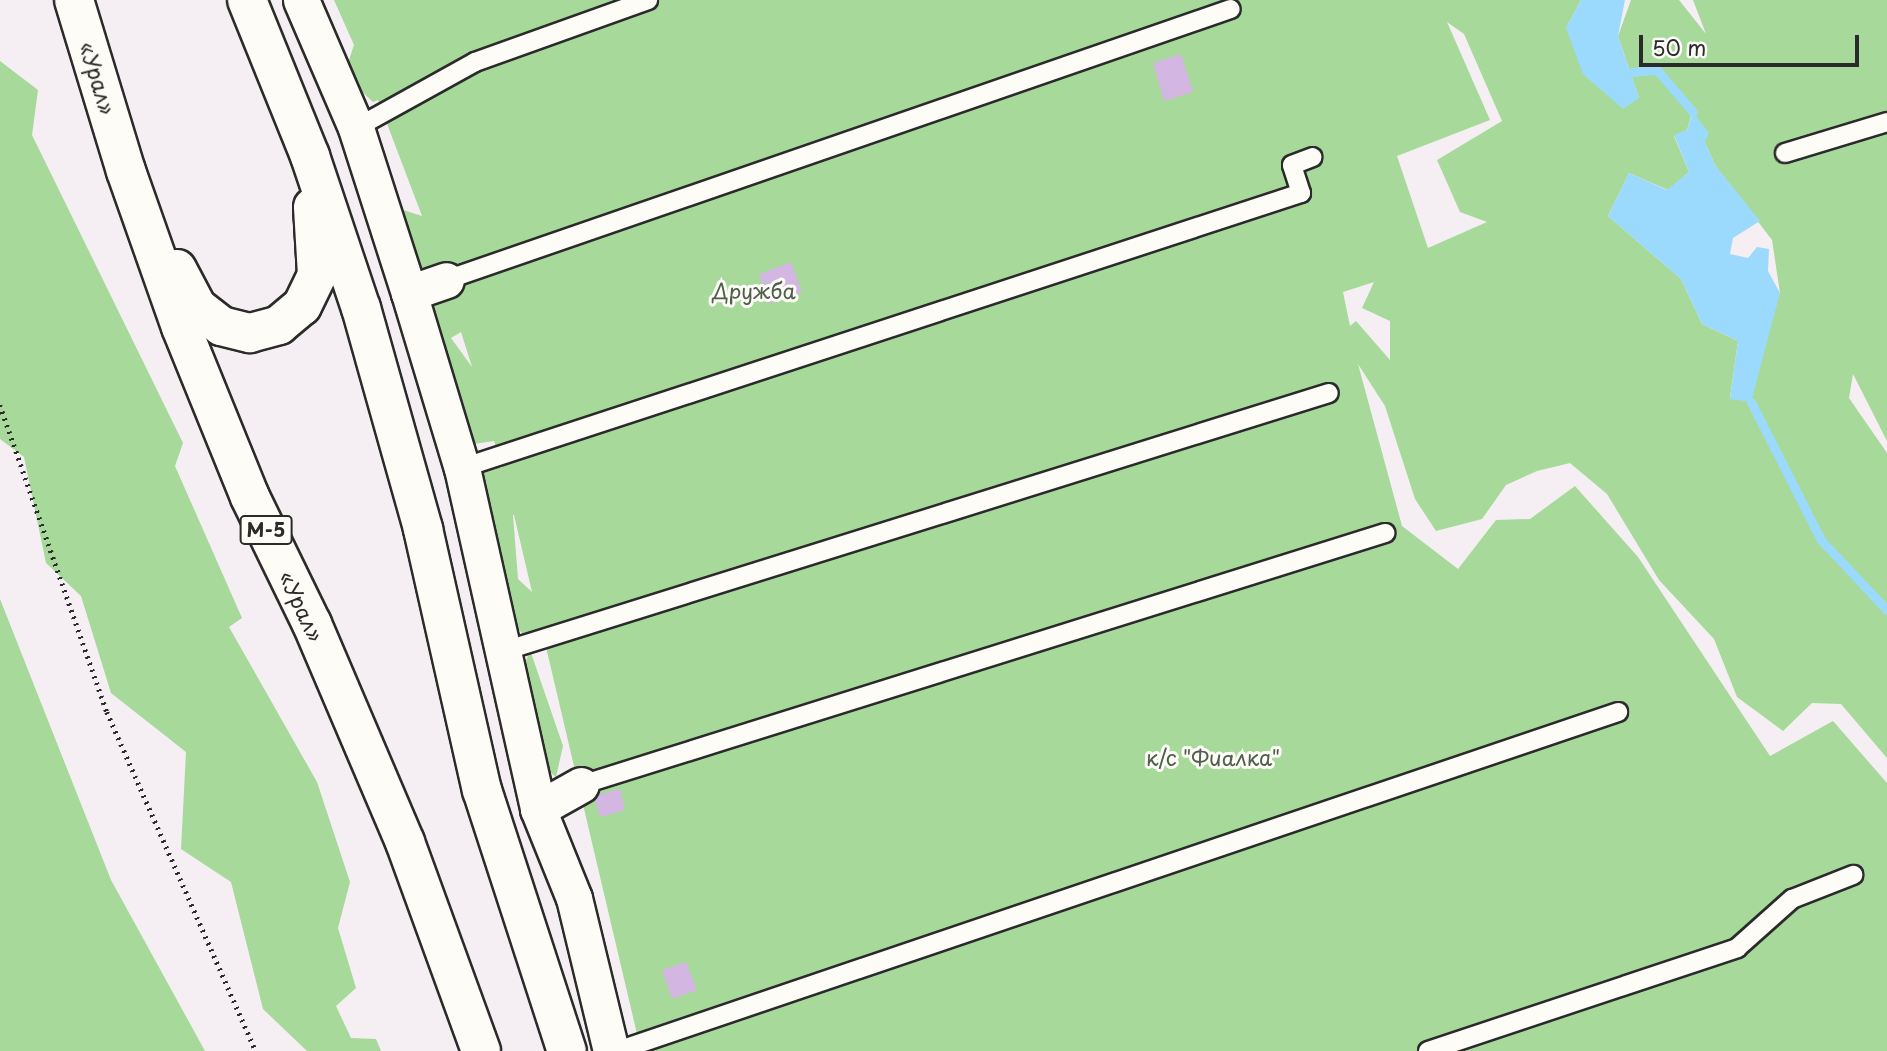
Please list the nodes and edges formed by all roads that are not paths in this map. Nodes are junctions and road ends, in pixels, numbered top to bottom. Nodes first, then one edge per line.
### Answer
1 (75, 0) edge
2 (247, 0) edge
3 (301, 0) edge
4 (648, 0) edge
5 (1231, 9) dead end
6 (1887, 122) edge
7 (356, 128) junction
8 (1785, 153) dead end
9 (310, 156) junction
10 (1313, 157) dead end
11 (126, 171) junction
12 (446, 280) joint
13 (409, 293) junction
14 (1329, 393) dead end
15 (463, 468) junction
16 (1385, 533) dead end
17 (504, 651) junction
18 (1618, 712) dead end
19 (581, 785) joint
20 (538, 809) junction
21 (1853, 875) dead end
22 (481, 1051) edge
23 (567, 1051) edge
24 (611, 1051) edge
25 (617, 1051) edge
26 (1427, 1051) edge

1 - 11 highway, «Урал» / М-5
2 - 9 highway
3 - 7 street
4 - 7 lane
5 - 12 lane
6 - 8 lane
7 - 13 street
9 - 11 highway
9 - 23 highway
10 - 15 lane
11 - 22 highway, «Урал» / М-5
12 - 13 street
13 - 15 street
14 - 17 lane
15 - 17 street
16 - 19 lane
17 - 20 street
18 - 25 lane
19 - 20 street
20 - 24 street
21 - 26 lane

